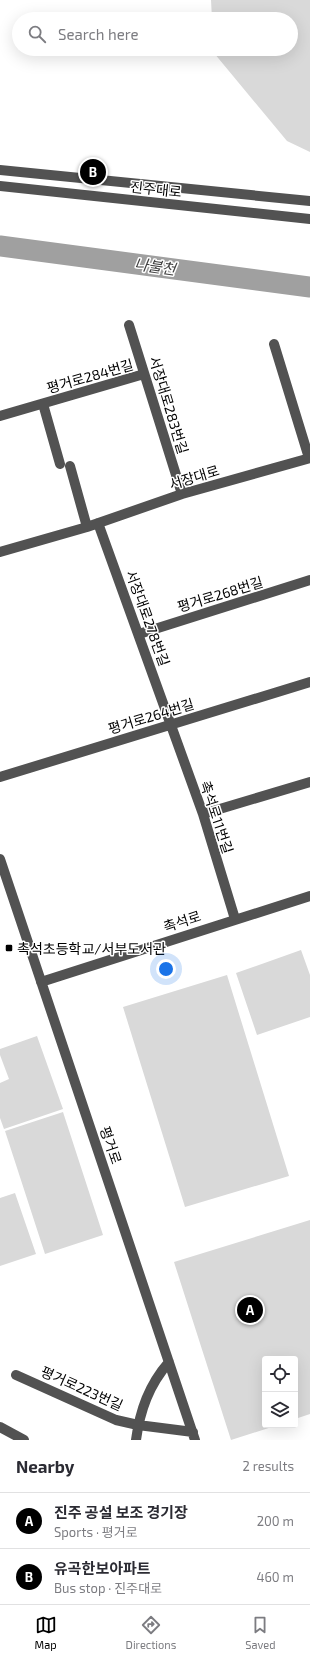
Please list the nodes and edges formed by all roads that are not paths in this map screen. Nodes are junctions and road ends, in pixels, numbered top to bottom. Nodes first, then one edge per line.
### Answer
1 (0, 170) edge
2 (0, 186) edge
3 (310, 201) edge
4 (310, 219) edge
5 (129, 325) dead end
6 (274, 344) dead end
7 (144, 374) junction
8 (43, 404) junction
9 (1, 413) edge
10 (310, 458) edge
11 (182, 494) junction
12 (98, 523) junction
13 (87, 527) junction
14 (0, 552) edge
15 (310, 580) edge
16 (139, 634) junction
17 (310, 682) edge
18 (170, 724) junction
19 (0, 777) edge
20 (310, 782) edge
21 (203, 814) junction
22 (0, 859) edge
23 (310, 896) edge
24 (235, 919) junction
25 (41, 982) junction
26 (169, 1362) junction
27 (16, 1375) dead end
28 (138, 1425) junction
29 (0, 1427) edge
30 (194, 1436) edge
31 (24, 1440) edge
32 (136, 1440) edge

1 - 3 street, 진주대로
2 - 4 street, 진주대로
5 - 7 street, 서장대로283번길
6 - 10 street, 서장대로
7 - 8 street, 평거로284번길
7 - 11 street, 서장대로283번길
8 - 9 street, 평거로284번길
8 - 13 street, 평거로284번길
10 - 11 street, 서장대로
11 - 12 street, 서장대로
12 - 13 street, 서장대로
12 - 16 street, 서장대로278번길
13 - 14 street, 서장대로
15 - 16 street, 평거로268번길
16 - 18 street, 서장대로278번길
17 - 18 street, 평거로264번길
18 - 19 street, 평거로264번길
18 - 21 street, 촉석로11번길
20 - 21 street
21 - 24 street, 촉석로11번길
22 - 25 street, 평거로
23 - 24 street, 촉석로
24 - 25 street, 촉석로
25 - 26 street, 평거로
26 - 28 street, 평거로223번길
26 - 30 street, 평거로
27 - 28 street, 평거로223번길
28 - 30 street, 평거로223번길
28 - 32 street
29 - 31 street

